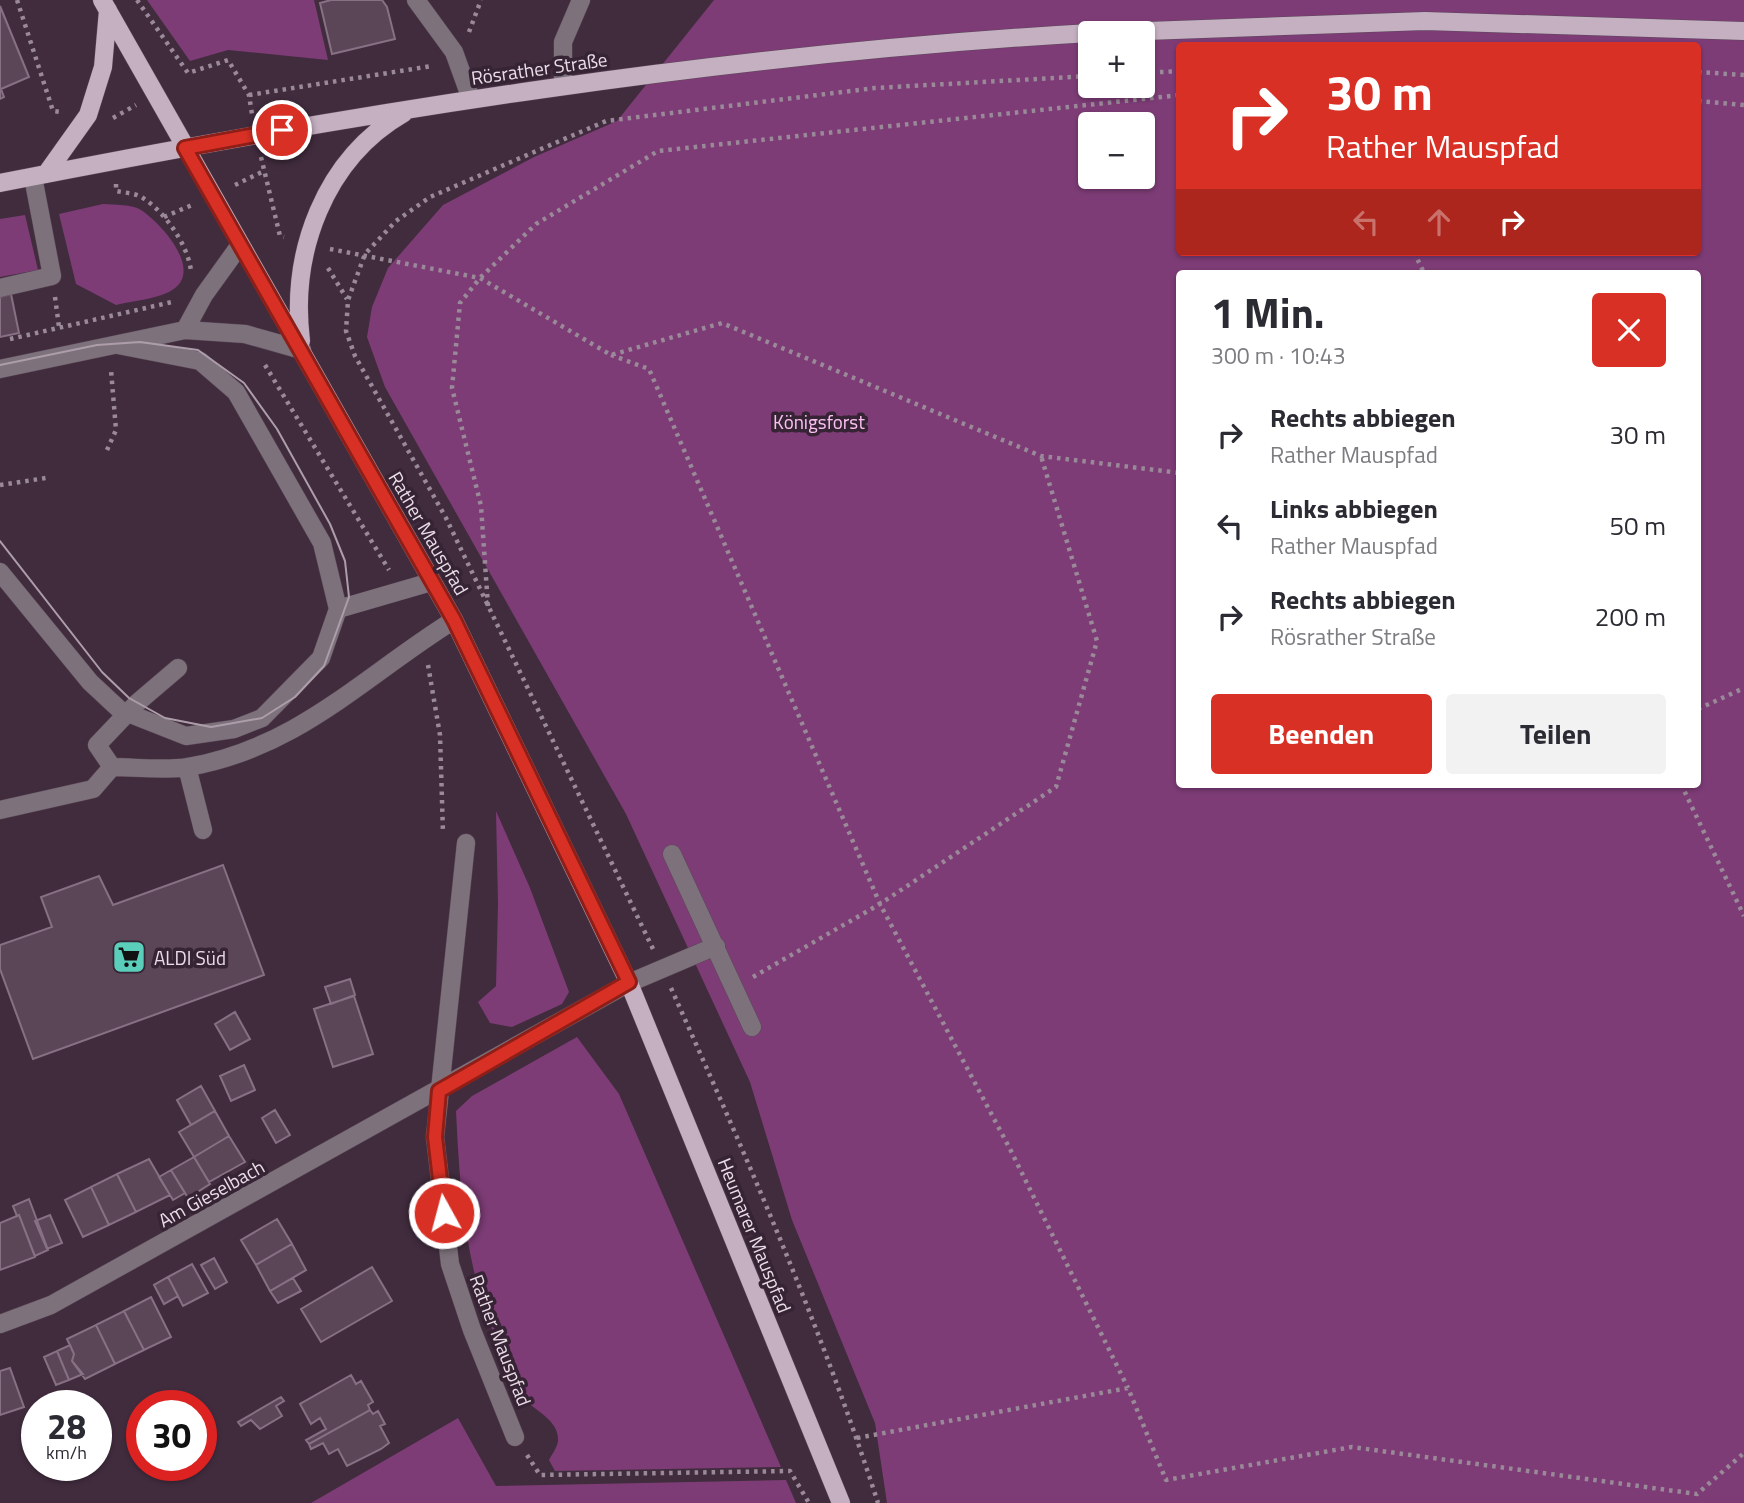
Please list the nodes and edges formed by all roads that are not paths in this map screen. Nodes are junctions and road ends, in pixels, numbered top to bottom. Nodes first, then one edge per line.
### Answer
1 (416, 0) edge
2 (581, 0) edge
3 (105, 5) edge
4 (1155, 31) edge
5 (1744, 31) edge
6 (1078, 34) edge
7 (564, 85) junction
8 (471, 99) junction
9 (413, 108) junction
10 (185, 148) junction
11 (40, 175) junction
12 (0, 183) edge
13 (240, 245) junction
14 (0, 288) edge
15 (185, 330) junction
16 (116, 345) junction
17 (302, 350) junction
18 (0, 369) edge
19 (0, 572) edge
20 (431, 582) junction
21 (338, 609) junction
22 (454, 620) junction
23 (178, 668) dead end
24 (126, 714) junction
25 (113, 767) junction
26 (187, 767) junction
27 (0, 810) edge
28 (203, 830) dead end
29 (466, 843) road end
30 (672, 854) dead end
31 (716, 947) junction
32 (629, 982) junction
33 (752, 1027) dead end
34 (439, 1091) junction
35 (0, 1324) edge
36 (515, 1437) road end
37 (841, 1503) edge

1 - 8 street
2 - 7 street
3 - 10 main road, Rather Mauspfad
3 - 11 main road
4 - 5 main road, Rösrather Straße
6 - 7 main road, Rösrather Straße
7 - 8 main road, Rösrather Straße
8 - 9 main road, Rösrather Straße
9 - 10 main road, Rösrather Straße
9 - 17 main road
10 - 11 main road, Rösrather Straße
10 - 13 main road, Rather Mauspfad
11 - 12 main road, Rösrather Straße
11 - 14 street
13 - 15 street
13 - 17 main road, Rather Mauspfad
15 - 16 street
15 - 17 street
16 - 18 street
16 - 21 street
17 - 20 main road, Rather Mauspfad
19 - 24 street
20 - 21 street
20 - 22 main road, Rather Mauspfad
21 - 24 street
22 - 26 street
22 - 32 main road, Rather Mauspfad
23 - 24 street
24 - 25 street
25 - 26 street
25 - 27 street
26 - 28 street
29 - 34 street, Rather Mauspfad
30 - 31 street
31 - 32 street
31 - 33 street
32 - 34 street
32 - 37 main road, Heumarer Mauspfad
34 - 35 street, Am Gieselbach
34 - 36 street, Rather Mauspfad

